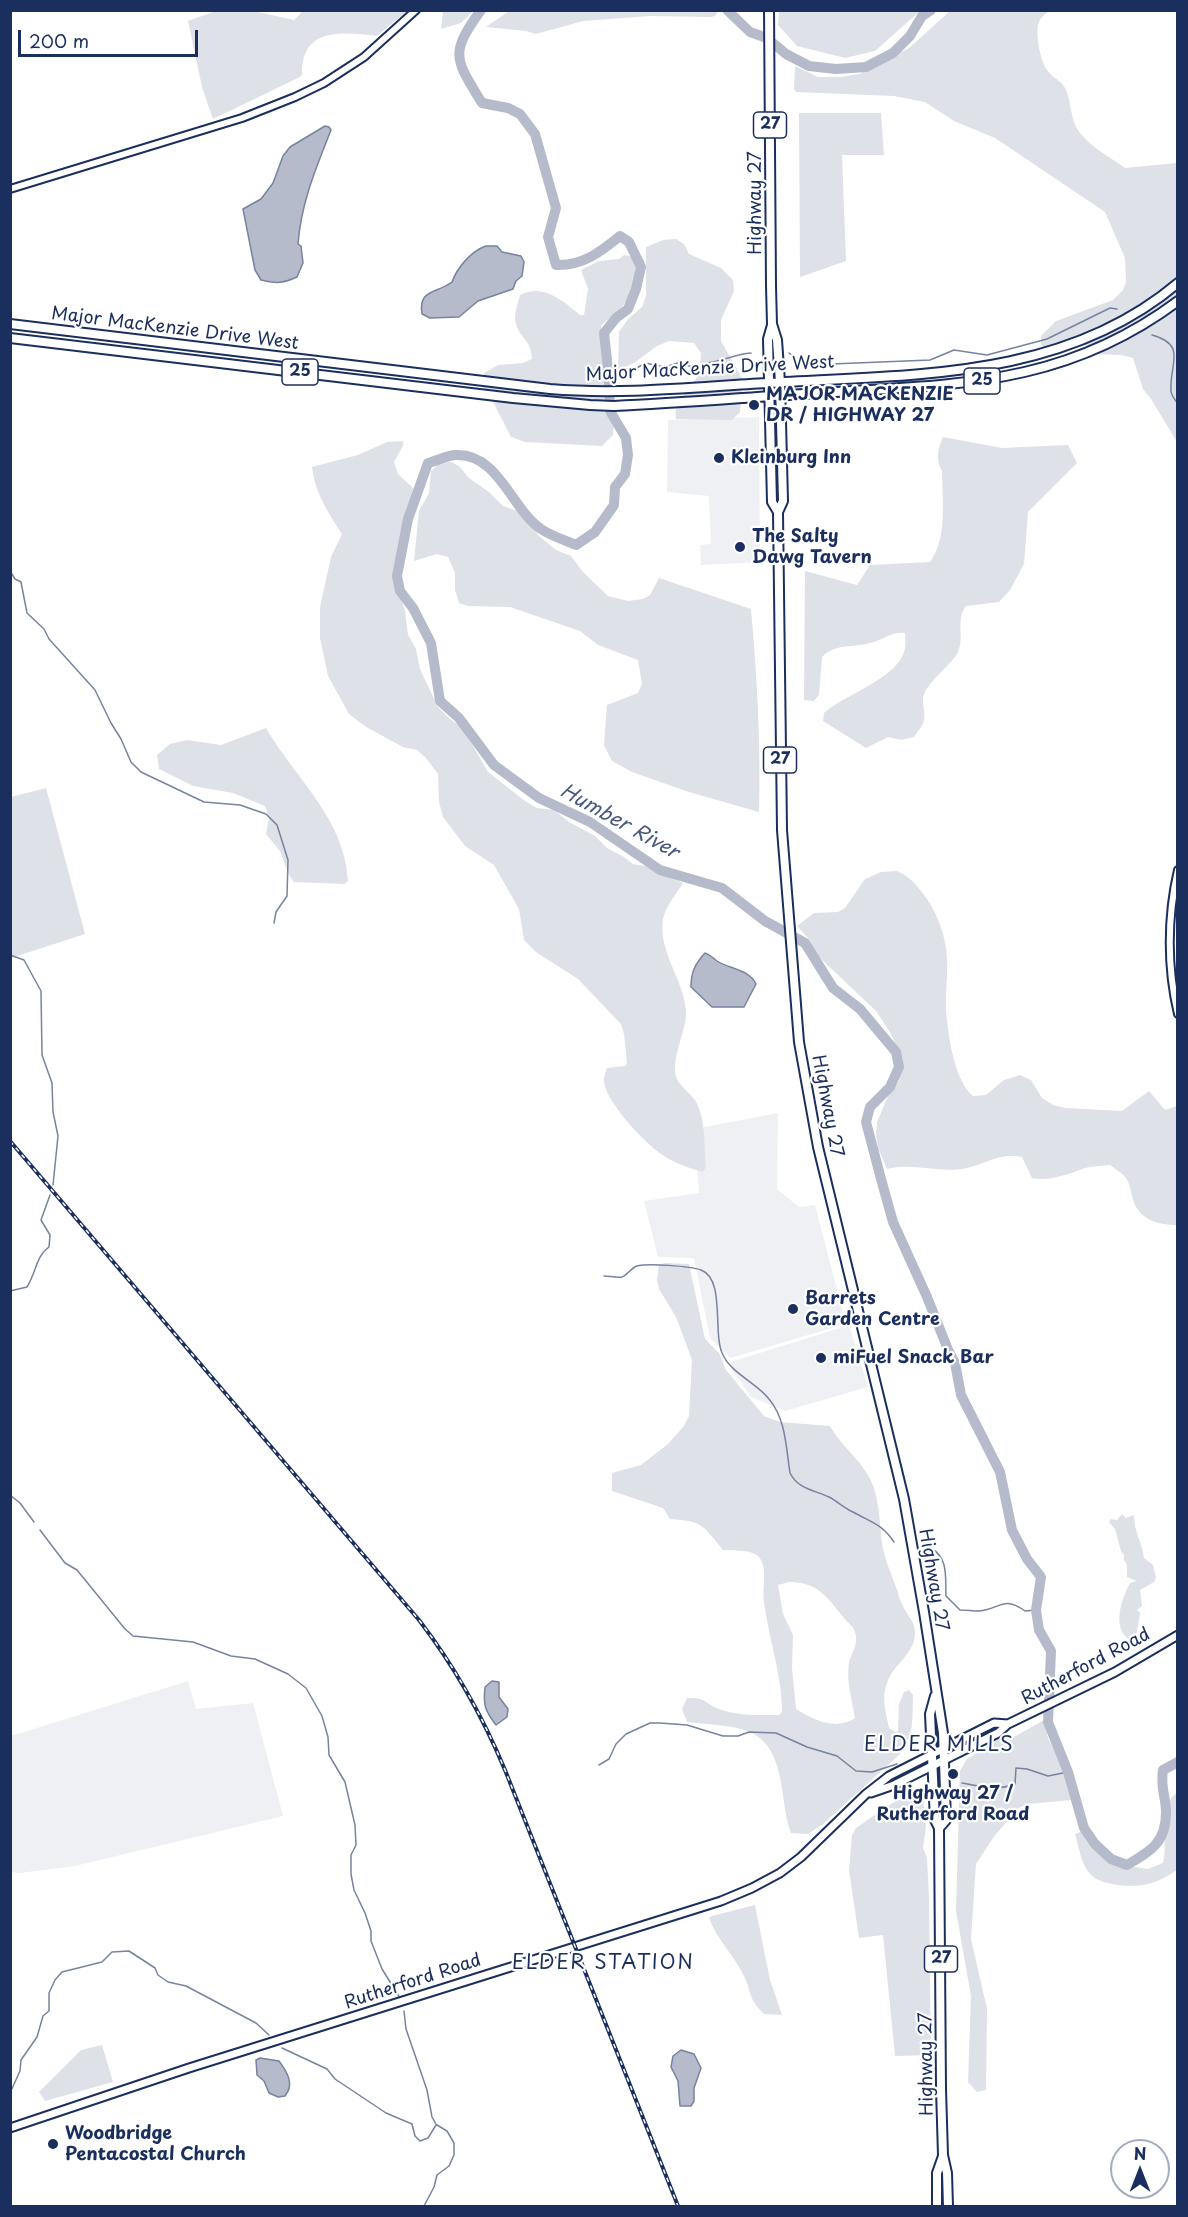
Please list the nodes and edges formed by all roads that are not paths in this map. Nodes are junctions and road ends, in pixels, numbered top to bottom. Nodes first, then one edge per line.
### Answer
1 (416, 10) edge
2 (769, 10) edge
3 (10, 189) edge
4 (1178, 283) edge
5 (1178, 301) edge
6 (10, 324) edge
7 (772, 324) junction
8 (10, 338) edge
9 (768, 382) junction
10 (780, 382) junction
11 (768, 396) junction
12 (781, 396) junction
13 (778, 512) junction
14 (1178, 870) edge
15 (1178, 1014) edge
16 (1178, 1635) edge
17 (936, 1695) junction
18 (1008, 1724) junction
19 (944, 1747) junction
20 (932, 1753) junction
21 (944, 1759) junction
22 (933, 1765) junction
23 (866, 1794) junction
24 (939, 1828) junction
25 (10, 2128) edge
26 (943, 2155) junction
27 (937, 2206) edge
28 (948, 2206) edge

1 - 3 street
2 - 7 main road, Highway 27 / 27
4 - 10 main road, Major MacKenzie Drive West / 25
5 - 12 main road, Major MacKenzie Drive West / 25
6 - 9 main road, Major MacKenzie Drive West / 25
7 - 9 main road, Highway 27 / 27
7 - 10 main road, Highway 27 / 27
8 - 11 main road, Major MacKenzie Drive West / 25
9 - 10 main road, Major MacKenzie Drive West / 25
9 - 11 main road, Highway 27 / 27
10 - 12 main road, Highway 27 / 27
11 - 12 main road, Major MacKenzie Drive West / 25
11 - 13 main road, Highway 27 / 27
12 - 13 main road, Highway 27 / 27
13 - 17 main road, Highway 27 / 27
14 - 15 street
16 - 18 main road, Rutherford Road
17 - 19 main road, Highway 27 / 27
17 - 20 main road, Highway 27 / 27
18 - 19 main road, Rutherford Road
18 - 21 main road, Rutherford Road
19 - 20 main road, Rutherford Road
19 - 21 main road, Highway 27 / 27
20 - 22 main road, Highway 27 / 27
20 - 23 main road, Rutherford Road
21 - 22 main road, Rutherford Road
21 - 24 main road, Highway 27 / 27
22 - 23 main road, Rutherford Road
22 - 24 main road, Highway 27 / 27
23 - 25 main road, Rutherford Road
24 - 26 main road, Highway 27 / 27
26 - 27 main road, Highway 27 / 27
26 - 28 main road, Highway 27 / 27

